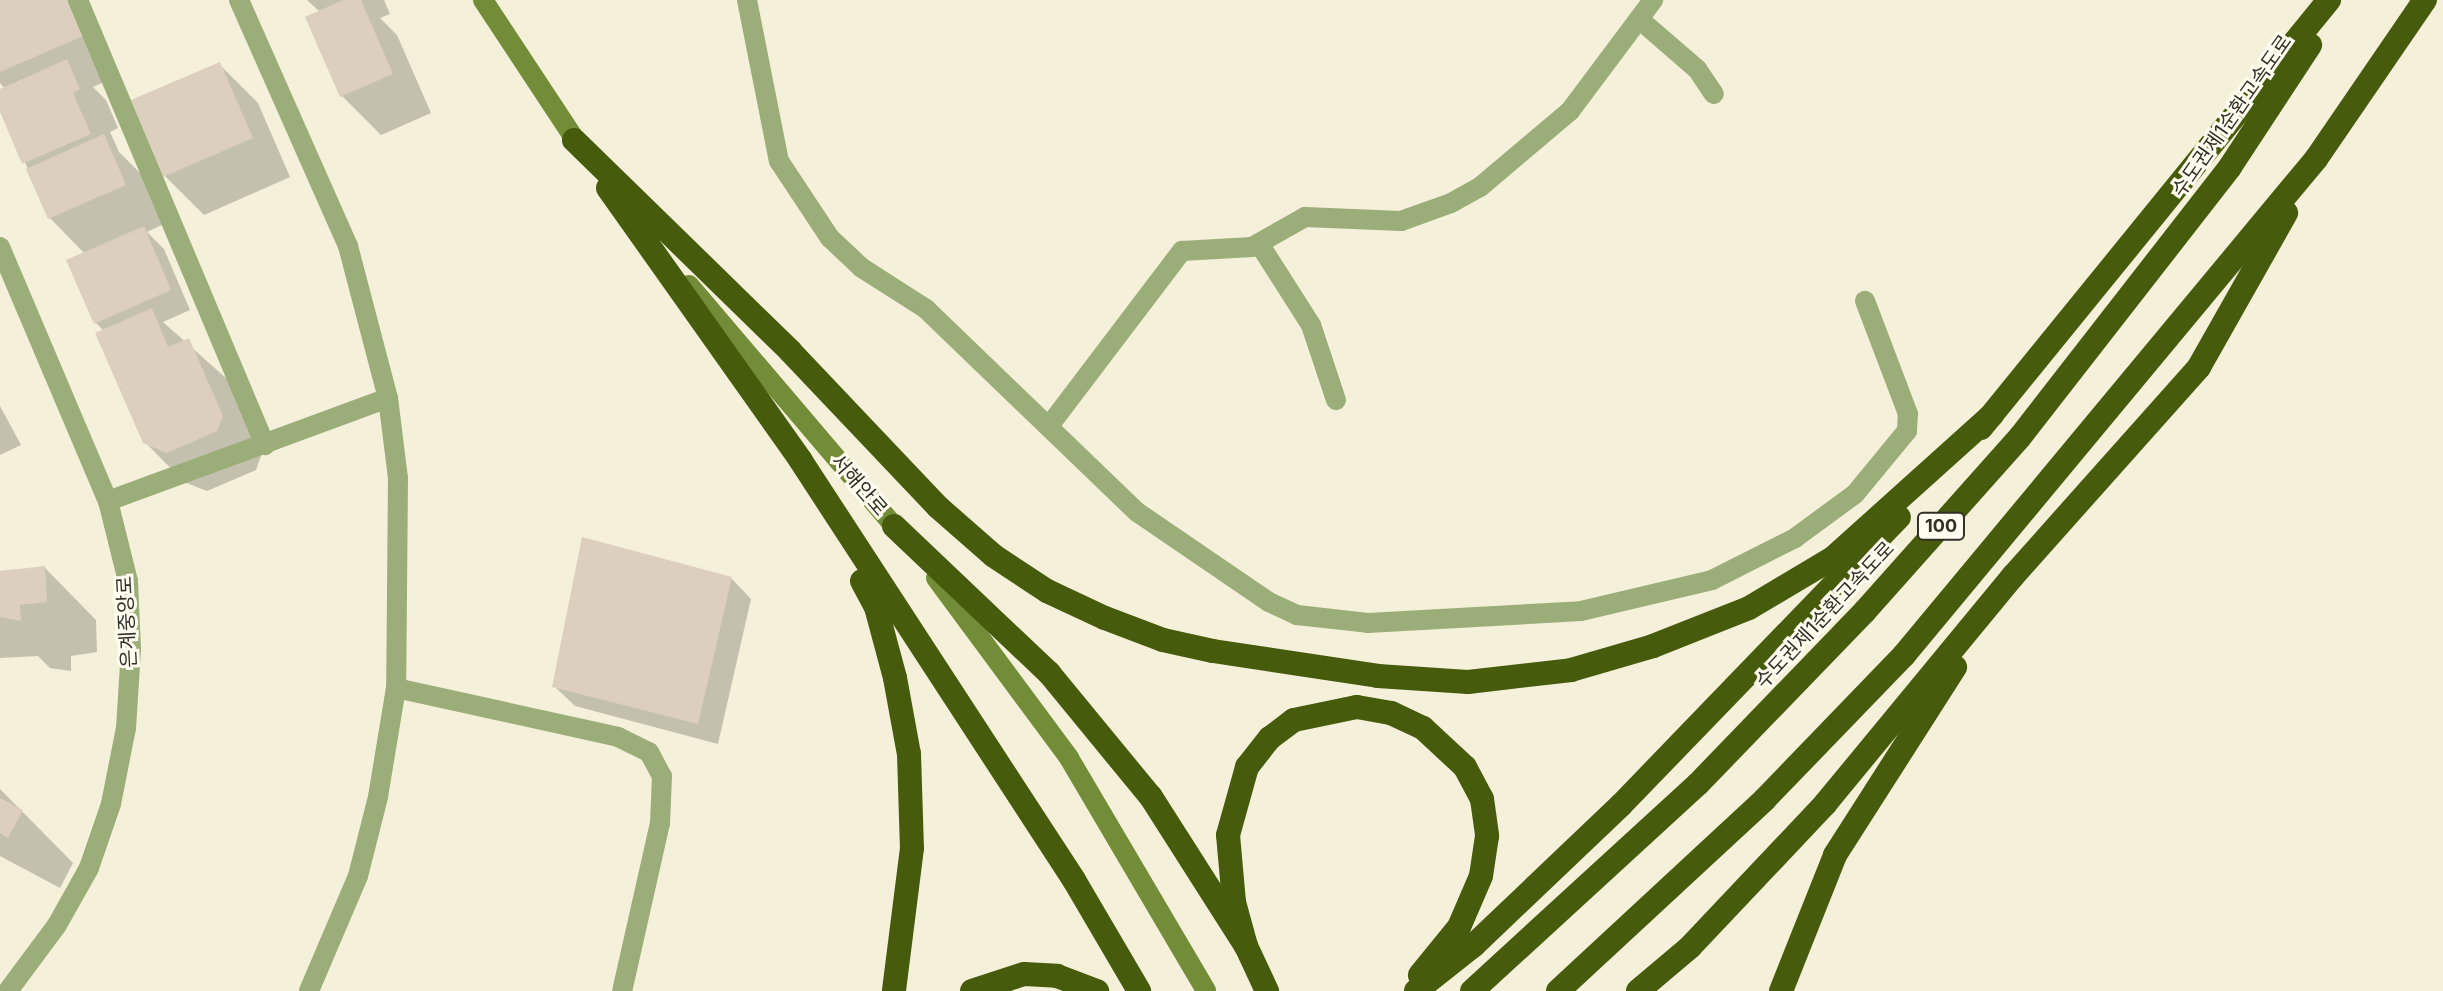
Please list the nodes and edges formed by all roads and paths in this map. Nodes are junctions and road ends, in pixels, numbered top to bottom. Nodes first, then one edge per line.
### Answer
1 (78, 0) edge
2 (239, 0) edge
3 (483, 0) edge
4 (747, 0) edge
5 (1653, 0) edge
6 (2329, 0) edge
7 (2339, 0) edge
8 (2425, 0) edge
9 (1639, 19) junction
10 (1714, 94) dead end
11 (574, 140) junction
12 (2316, 159) junction
13 (1260, 245) junction
14 (0, 247) edge
15 (1865, 301) dead end
16 (388, 398) junction
17 (1336, 400) dead end
18 (1992, 415) junction
19 (1049, 426) junction
20 (265, 445) junction
21 (801, 461) junction
22 (108, 501) junction
23 (894, 526) junction
24 (2013, 576) junction
25 (396, 688) junction
26 (1246, 946) junction
27 (8, 991) edge
28 (309, 991) edge
29 (622, 991) edge
30 (894, 991) edge
31 (972, 991) edge
32 (1097, 991) edge
33 (1139, 991) edge
34 (1206, 991) edge
35 (1267, 991) edge
36 (1404, 991) edge
37 (1416, 991) edge
38 (1472, 991) edge
39 (1558, 991) edge
40 (1638, 991) edge
41 (1781, 991) edge

1 - 20 street
2 - 16 street
3 - 11 main road, 서해안로
4 - 19 street
5 - 9 street
6 - 18 highway
7 - 38 highway, 수도권제1순환고속도로 / 100
8 - 12 highway, 100
9 - 10 street
9 - 13 street
11 - 18 highway
11 - 21 highway
11 - 23 main road, 서해안로
12 - 24 highway
12 - 39 highway, 100
13 - 17 street
13 - 19 street
14 - 22 street, 은계중앙로
15 - 19 street
16 - 20 street
16 - 25 street
18 - 37 highway
20 - 22 street
21 - 30 highway
21 - 33 highway
22 - 27 street, 은계중앙로
23 - 26 highway
23 - 34 main road, 서해안로
24 - 40 highway
24 - 41 highway
25 - 28 street
25 - 29 street
26 - 35 highway
26 - 36 highway
31 - 32 highway

